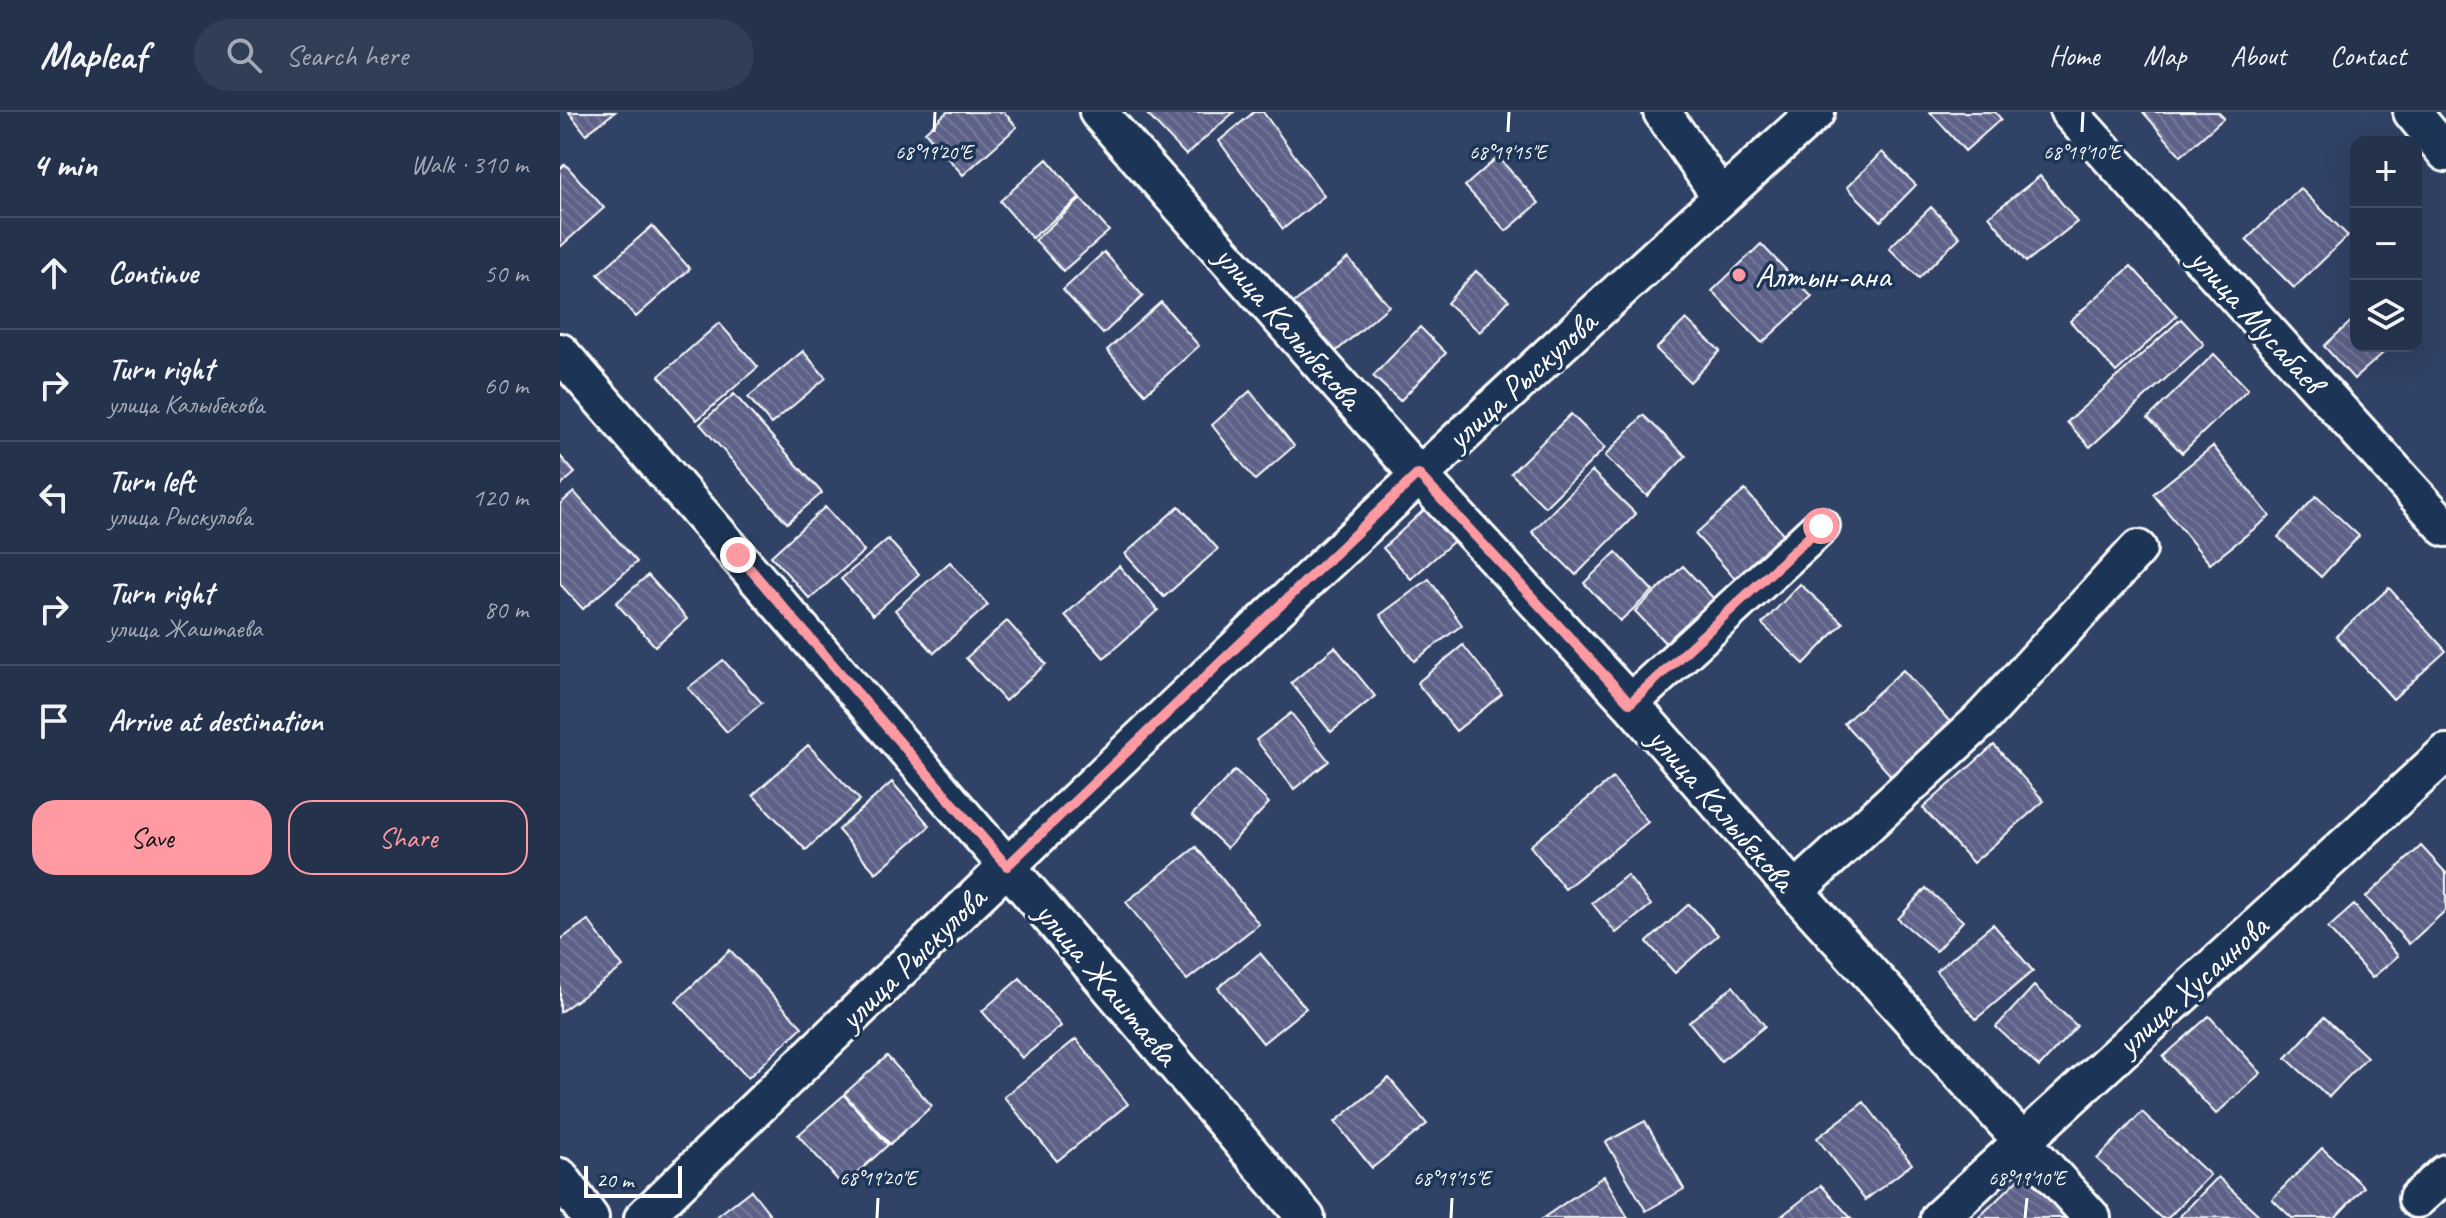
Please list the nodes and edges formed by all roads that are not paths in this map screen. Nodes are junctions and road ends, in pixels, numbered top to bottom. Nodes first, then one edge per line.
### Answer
1 (1098, 112) edge
2 (1662, 112) edge
3 (1816, 112) edge
4 (2069, 112) edge
5 (2412, 112) edge
6 (2446, 153) edge
7 (1721, 197) junction
8 (560, 352) edge
9 (1418, 474) junction
10 (1821, 526) dead end
11 (2446, 528) edge
12 (2138, 549) dead end
13 (1630, 703) junction
14 (2446, 753) edge
15 (1007, 866) junction
16 (1795, 891) junction
17 (2021, 1140) junction
18 (2446, 1173) edge
19 (560, 1177) edge
20 (2417, 1199) dead end
21 (590, 1218) edge
22 (643, 1218) edge
23 (1306, 1218) edge
24 (1939, 1218) edge
25 (2092, 1218) edge

1 - 9 street, улица Калыбекова
2 - 7 street
3 - 7 street, улица Рыскулова
4 - 11 street, улица Мусабаев
5 - 6 street
7 - 9 street, улица Рыскулова
8 - 15 street, улица Жаштаева
9 - 13 street, улица Калыбекова
9 - 15 street, улица Рыскулова
10 - 13 street
12 - 16 street
13 - 16 street, улица Калыбекова
14 - 17 street, улица Хусаинова
15 - 22 street, улица Рыскулова
15 - 23 street, улица Жаштаева
16 - 17 street, улица Калыбекова
17 - 24 street, улица Хусаинова
17 - 25 street, улица Калыбекова
18 - 20 street
19 - 21 street

